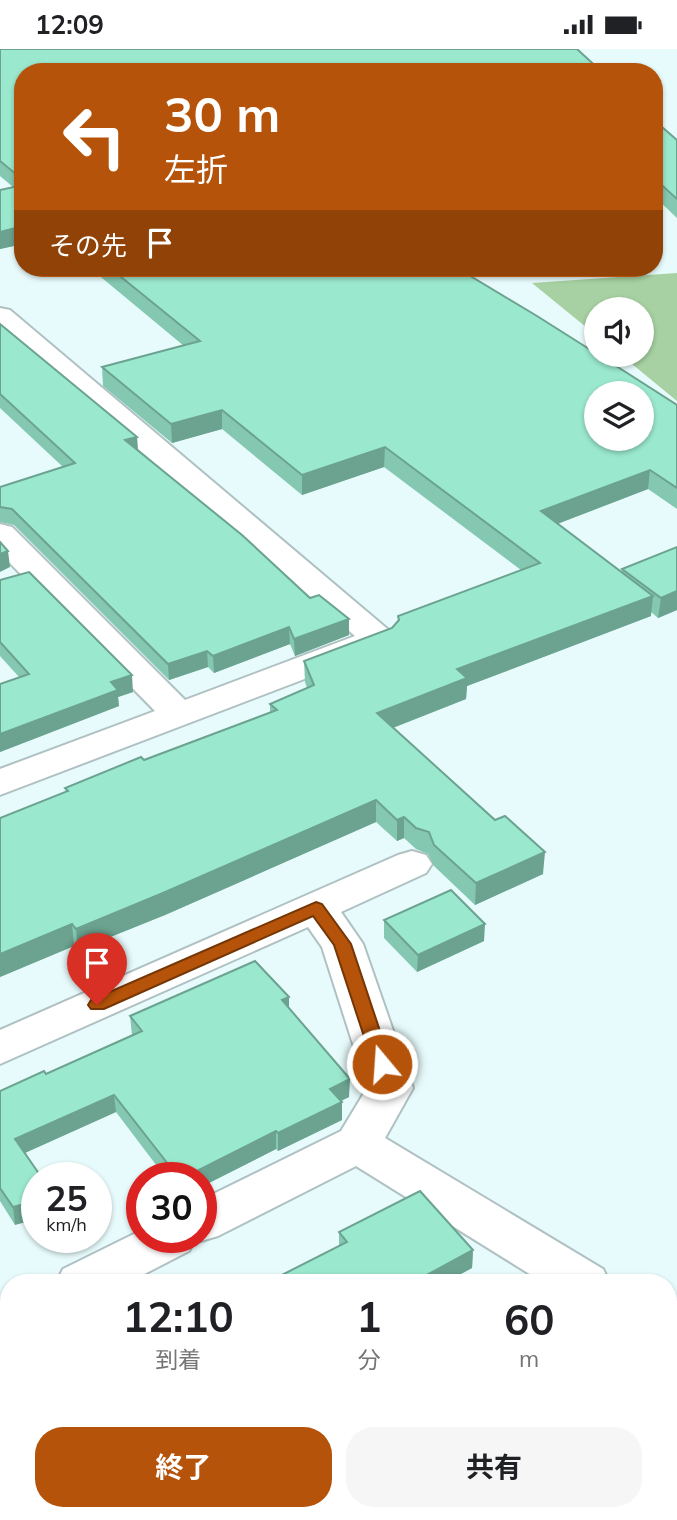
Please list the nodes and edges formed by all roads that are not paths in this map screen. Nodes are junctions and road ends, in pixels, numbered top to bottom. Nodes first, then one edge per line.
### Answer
1 (0, 316) edge
2 (0, 534) edge
3 (38, 572) junction
4 (0, 585) edge
5 (178, 713) junction
6 (0, 783) edge
7 (412, 864) dead end
8 (316, 908) junction
9 (0, 1048) edge
10 (358, 1144) junction
11 (217, 1214) edge
12 (140, 1253) edge
13 (99, 1274) edge
14 (569, 1274) edge

1 - 5 street
2 - 3 street
3 - 4 street
3 - 5 street
5 - 6 street
7 - 8 street
8 - 9 street
8 - 10 street
10 - 11 street
10 - 14 street
12 - 13 street

